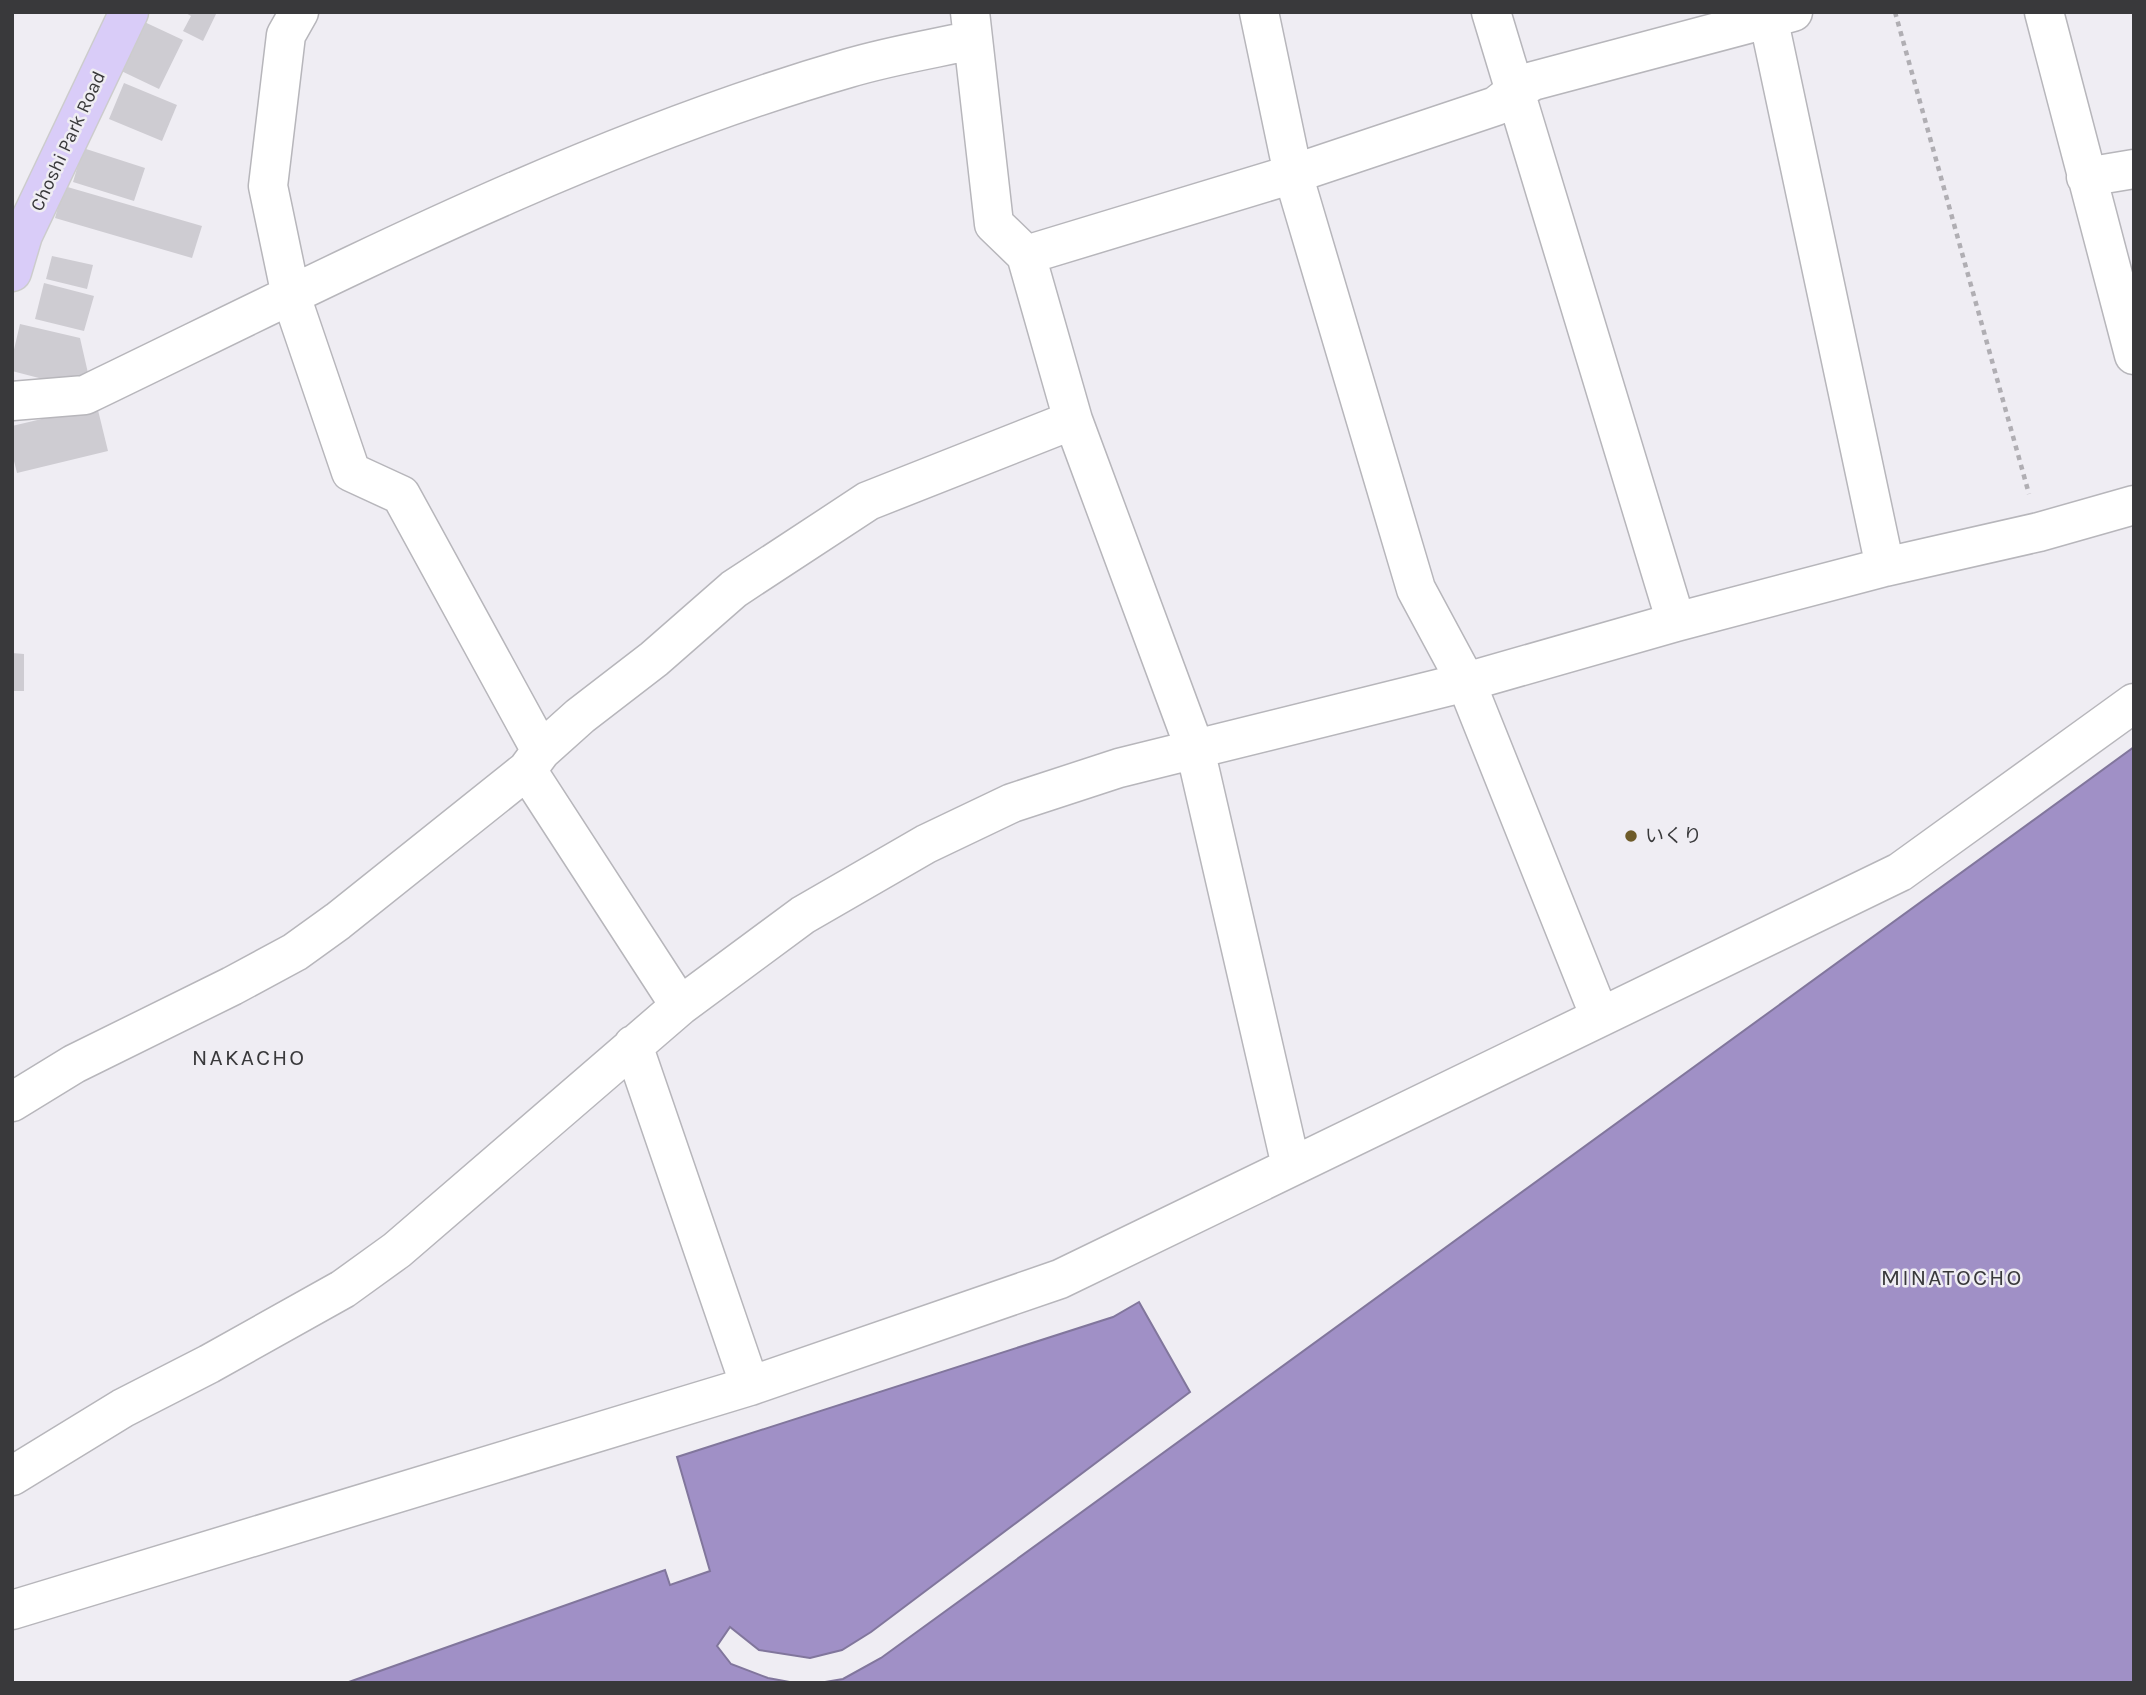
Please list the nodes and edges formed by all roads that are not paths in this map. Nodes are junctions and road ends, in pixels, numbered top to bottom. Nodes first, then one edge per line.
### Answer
1 (129, 12) edge
2 (299, 12) edge
3 (1259, 12) edge
4 (1491, 12) edge
5 (2044, 12) edge
6 (1776, 14) edge
7 (972, 26) edge
8 (1515, 91) junction
9 (2134, 169) edge
10 (1293, 174) junction
11 (2087, 177) junction
12 (1026, 255) junction
13 (12, 272) edge
14 (291, 296) junction
15 (2134, 355) edge
16 (12, 401) edge
17 (1073, 420) junction
18 (2134, 505) edge
19 (1885, 567) junction
20 (1676, 622) junction
21 (1466, 682) junction
22 (2134, 703) edge
23 (1195, 749) junction
24 (534, 760) junction
25 (680, 1006) junction
26 (1600, 1017) junction
27 (633, 1045) junction
28 (12, 1102) edge
29 (1291, 1166) junction
30 (750, 1387) junction
31 (12, 1476) edge
32 (12, 1610) edge

1 - 13 main road, Choshi Park Road
2 - 14 street
3 - 10 street
4 - 8 street
5 - 11 street
6 - 8 street
6 - 19 street
7 - 12 street
7 - 14 street
8 - 10 street
8 - 20 street
9 - 11 street
10 - 12 street
10 - 21 street
11 - 15 street
12 - 17 street
14 - 16 street
14 - 24 street
17 - 23 street
17 - 24 street
18 - 19 street
19 - 20 street
20 - 21 street
21 - 23 street
21 - 26 street
22 - 26 street
23 - 25 street
23 - 29 street
24 - 25 street
24 - 28 street
25 - 27 street
26 - 29 street
27 - 30 street
27 - 31 street
29 - 30 street
30 - 32 street

